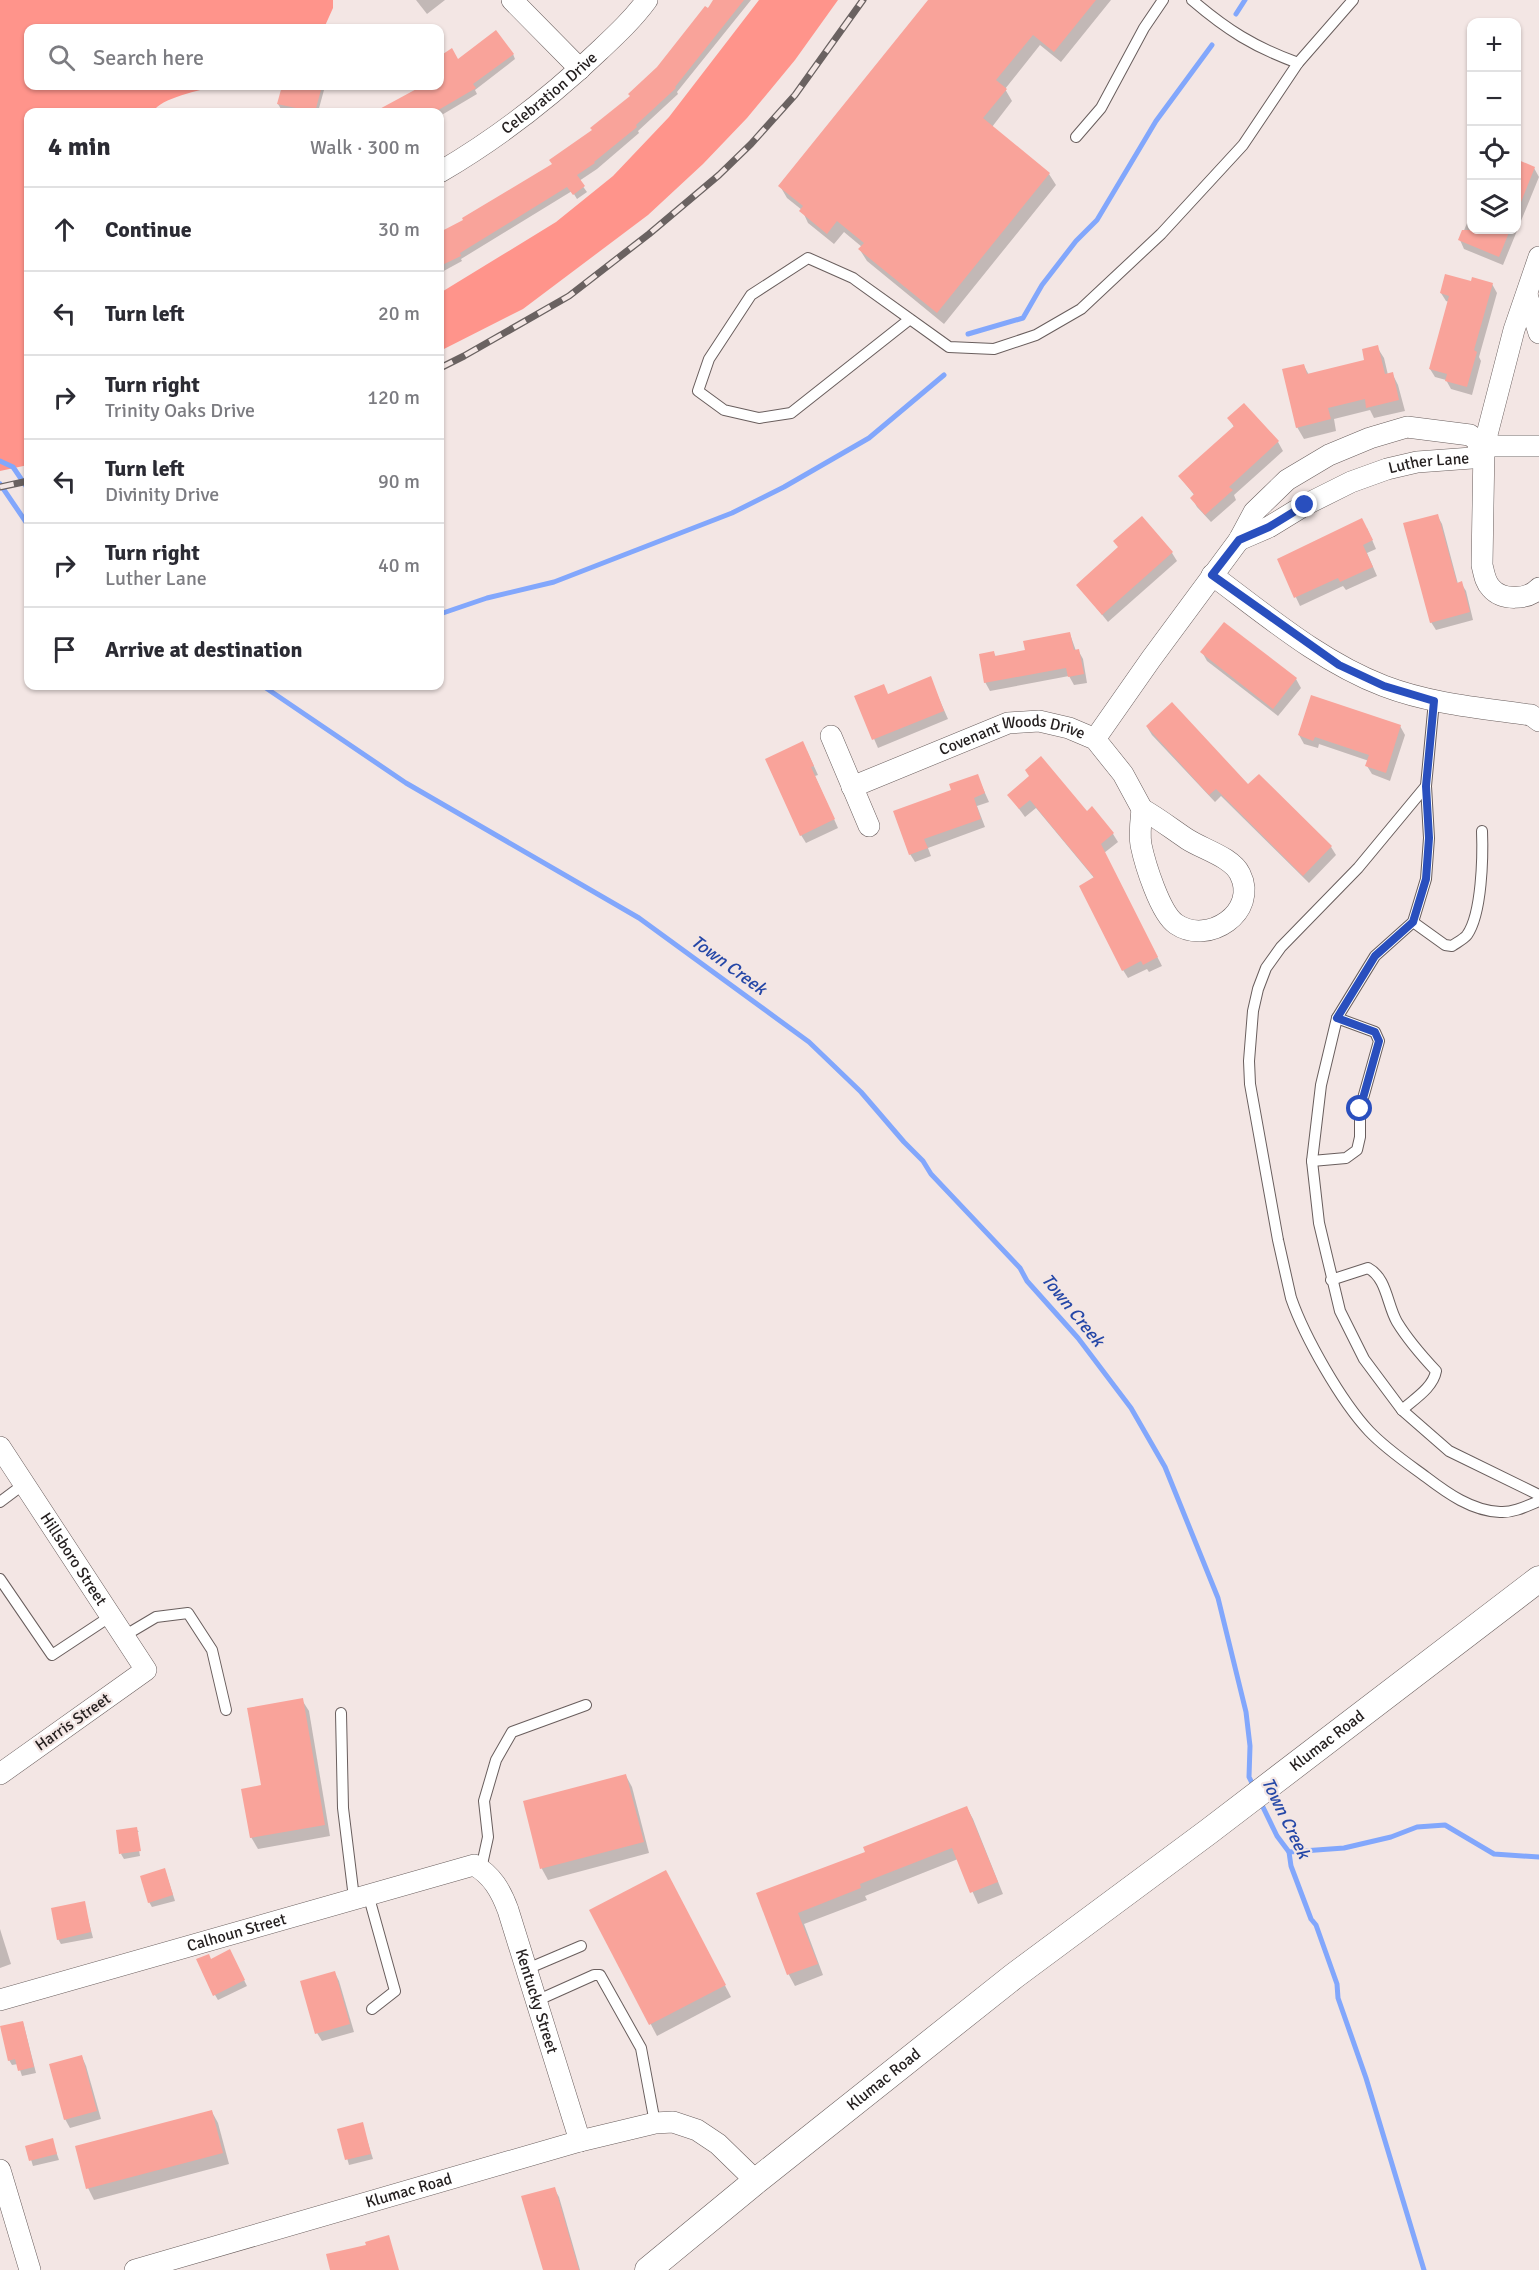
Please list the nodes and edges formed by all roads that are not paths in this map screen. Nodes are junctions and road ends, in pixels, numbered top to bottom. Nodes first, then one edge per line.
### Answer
1 (512, 0) edge
2 (647, 0) edge
3 (1162, 0) edge
4 (1192, 0) edge
5 (1353, 0) edge
6 (1298, 63) junction
7 (580, 69) junction
8 (1076, 137) dead end
9 (444, 170) edge
10 (1538, 262) edge
11 (1527, 295) junction
12 (910, 319) junction
13 (1539, 333) edge
14 (1484, 446) junction
15 (1539, 446) edge
16 (1239, 540) junction
17 (1212, 575) junction
18 (1539, 588) edge
19 (1434, 701) junction
20 (1536, 715) edge
21 (831, 736) dead end
22 (1095, 739) junction
23 (1426, 786) junction
24 (852, 787) junction
25 (1142, 809) junction
26 (869, 826) dead end
27 (1482, 831) dead end
28 (1413, 922) junction
29 (1337, 1018) junction
30 (1312, 1161) junction
31 (1331, 1280) junction
32 (1402, 1410) junction
33 (0, 1448) edge
34 (24, 1484) junction
35 (1539, 1495) edge
36 (1539, 1501) edge
37 (0, 1502) edge
38 (0, 1579) edge
39 (1539, 1579) edge
40 (111, 1616) junction
41 (124, 1636) junction
42 (146, 1670) joint
43 (586, 1705) dead end
44 (226, 1710) dead end
45 (341, 1713) dead end
46 (0, 1774) edge
47 (477, 1867) junction
48 (361, 1896) junction
49 (581, 1946) dead end
50 (527, 1969) junction
51 (0, 2000) edge
52 (536, 2001) junction
53 (372, 2009) dead end
54 (655, 2123) junction
55 (580, 2141) junction
56 (0, 2172) edge
57 (756, 2181) junction
58 (30, 2270) edge
59 (135, 2270) edge
60 (648, 2270) edge

1 - 7 street
2 - 7 street, Celebration Drive
3 - 8 lane
4 - 6 lane
5 - 6 lane
6 - 12 lane
7 - 9 street, Celebration Drive
10 - 11 street
11 - 13 street
11 - 14 street
12 - 12 lane
14 - 15 street
14 - 16 street, Luther Lane
14 - 16 street, Luther Lane
14 - 18 street
16 - 17 street, Luther Lane
17 - 19 street
17 - 22 street, Luther Lane
19 - 20 street
19 - 23 lane
21 - 24 street
22 - 24 street, Covenant Woods Drive
22 - 25 street, Covenant Woods Drive
23 - 28 lane
23 - 36 lane
24 - 26 street
25 - 25 street, Covenant Woods Drive
27 - 28 lane
28 - 29 lane
29 - 30 lane
29 - 30 lane
30 - 31 lane
31 - 32 lane
31 - 32 lane
32 - 35 lane
33 - 34 street, Hillsboro Street
34 - 37 lane
34 - 40 street, Hillsboro Street
38 - 40 lane
39 - 57 street, Klumac Road
40 - 41 street, Hillsboro Street
41 - 42 street, Hillsboro Street
41 - 44 lane
42 - 46 street, Harris Street
43 - 47 lane
45 - 48 lane
47 - 48 street, Calhoun Street
47 - 50 street, Kentucky Street
48 - 51 street, Calhoun Street
48 - 53 lane
49 - 50 lane
50 - 52 street, Kentucky Street
52 - 54 lane
52 - 55 street, Kentucky Street
54 - 55 street, Klumac Road
54 - 57 street, Klumac Road
55 - 59 street, Klumac Road
56 - 58 street
57 - 60 street

